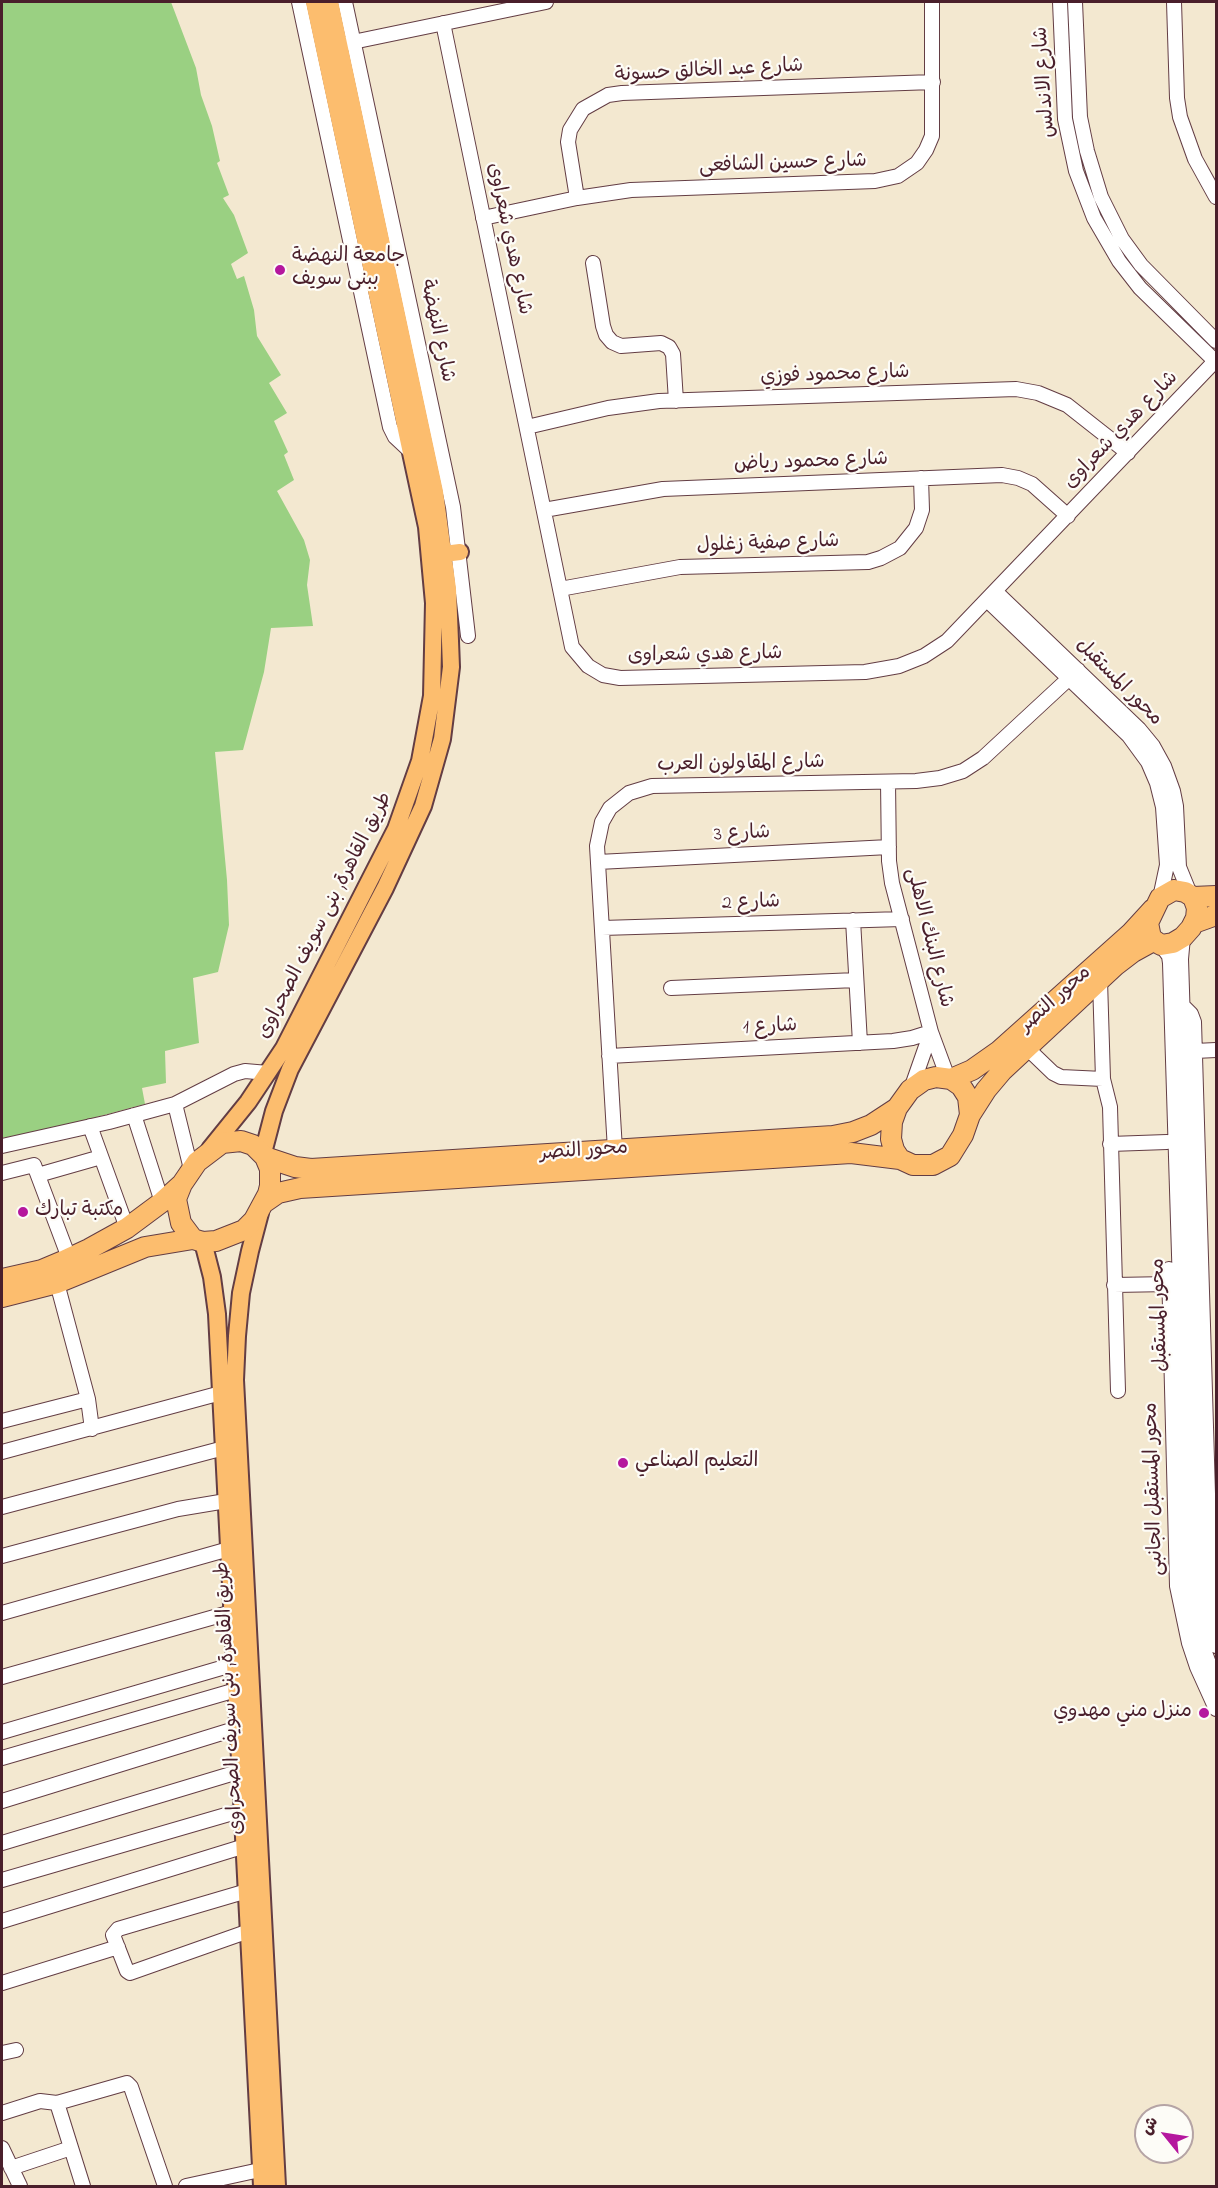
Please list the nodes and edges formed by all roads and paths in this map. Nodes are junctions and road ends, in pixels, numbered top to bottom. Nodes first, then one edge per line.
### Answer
1 (299, 2) edge
2 (314, 2) edge
3 (330, 2) edge
4 (345, 2) edge
5 (541, 2) edge
6 (932, 2) edge
7 (1060, 2) edge
8 (1076, 2) edge
9 (1174, 2) edge
10 (443, 23) junction
11 (347, 43) junction
12 (933, 82) junction
13 (338, 146) junction
14 (1216, 197) edge
15 (577, 198) junction
16 (483, 218) junction
17 (593, 263) dead end
18 (1216, 341) edge
19 (1216, 361) edge
20 (406, 391) junction
21 (676, 401) junction
22 (527, 427) junction
23 (411, 452) junction
24 (1128, 453) junction
25 (921, 478) junction
26 (544, 510) junction
27 (1068, 516) junction
28 (452, 553) junction
29 (560, 589) junction
30 (991, 595) junction
31 (468, 636) dead end
32 (1073, 675) junction
33 (888, 782) junction
34 (889, 847) junction
35 (598, 862) junction
36 (1192, 896) junction
37 (1216, 896) edge
38 (1156, 904) junction
39 (1216, 915) edge
40 (902, 919) junction
41 (853, 920) junction
42 (602, 928) junction
43 (1189, 930) junction
44 (1157, 943) junction
45 (856, 980) junction
46 (1100, 980) junction
47 (671, 988) dead end
48 (1177, 1007) junction
49 (931, 1032) junction
50 (860, 1043) junction
51 (1027, 1048) junction
52 (1216, 1050) edge
53 (1195, 1051) junction
54 (609, 1056) junction
55 (268, 1073) junction
56 (949, 1079) junction
57 (1103, 1079) junction
58 (910, 1090) junction
59 (175, 1104) junction
60 (897, 1108) junction
61 (134, 1115) junction
62 (970, 1115) junction
63 (90, 1126) junction
64 (1170, 1128) junction
65 (1167, 1142) junction
66 (1110, 1144) junction
67 (2, 1146) edge
68 (615, 1150) junction
69 (264, 1155) junction
70 (101, 1157) junction
71 (900, 1159) junction
72 (192, 1169) junction
73 (2, 1173) edge
74 (38, 1175) junction
75 (162, 1202) junction
76 (263, 1206) junction
77 (127, 1228) junction
78 (107, 1239) junction
79 (198, 1240) junction
80 (118, 1257) junction
81 (69, 1258) junction
82 (2, 1279) edge
83 (57, 1283) junction
84 (1170, 1284) junction
85 (1114, 1285) junction
86 (2, 1297) edge
87 (217, 1314) junction
88 (238, 1314) junction
89 (1200, 1384) edge
90 (1118, 1391) dead end
91 (221, 1393) junction
92 (88, 1399) junction
93 (1192, 1404) edge
94 (2, 1421) edge
95 (92, 1429) junction
96 (224, 1448) junction
97 (2, 1452) edge
98 (226, 1501) junction
99 (2, 1507) edge
100 (229, 1549) junction
101 (2, 1556) edge
102 (1216, 1609) edge
103 (232, 1612) junction
104 (2, 1613) edge
105 (1216, 1646) edge
106 (235, 1664) junction
107 (2, 1677) edge
108 (1216, 1683) edge
109 (236, 1690) junction
110 (84, 1706) junction
111 (1216, 1710) edge
112 (238, 1728) junction
113 (2, 1732) edge
114 (87, 1733) junction
115 (2, 1758) edge
116 (241, 1771) junction
117 (2, 1801) edge
118 (248, 1815) junction
119 (2, 1843) edge
120 (245, 1846) junction
121 (2, 1880) edge
122 (247, 1891) junction
123 (2, 1921) edge
124 (249, 1931) junction
125 (118, 1947) junction
126 (2, 1983) edge
127 (16, 2050) dead end
128 (2, 2053) edge
129 (57, 2103) junction
130 (2, 2113) edge
131 (2, 2148) edge
132 (71, 2148) junction
133 (11, 2168) junction
134 (268, 2168) junction
135 (78, 2184) edge
136 (20, 2187) edge
137 (165, 2187) edge
138 (186, 2187) edge
139 (262, 2187) edge
140 (277, 2187) edge

1 - 13 street
2 - 13 main road, طريق القاهرة, بنى سويف الصحراوى
3 - 11 main road, طريق القاهرة, بنى سويف الصحراوى
4 - 11 street, شارع النهضة
5 - 10 street
6 - 12 street, شارع حسين الشافعى
7 - 19 street, شارع الاندلس
8 - 18 street, شارع الاندلس
9 - 14 street
10 - 11 street
10 - 16 street, شارع هدي شعراوى
11 - 20 main road, طريق القاهرة, بنى سويف الصحراوى
11 - 28 street, شارع النهضة
12 - 15 street, شارع حسين الشافعى
12 - 15 street, شارع عبد الخالق حسونة
13 - 20 main road, طريق القاهرة, بنى سويف الصحراوى
13 - 23 street
15 - 16 street, شارع حسين الشافعى
16 - 22 street, شارع هدي شعراوى
17 - 21 street
19 - 24 street, شارع هدي شعراوى
20 - 23 main road, طريق القاهرة, بنى سويف الصحراوى
20 - 28 main road, طريق القاهرة, بنى سويف الصحراوى
21 - 22 street, شارع محمود فوزي
21 - 24 street, شارع محمود فوزي
22 - 26 street, شارع هدي شعراوى
23 - 55 main road, طريق القاهرة, بنى سويف الصحراوى
24 - 27 street, شارع هدي شعراوى
25 - 26 street, شارع محمود رياض
25 - 27 street, شارع محمود رياض
25 - 29 street, شارع صفية زغلول
26 - 29 street, شارع هدي شعراوى
27 - 30 street, شارع هدي شعراوى
28 - 31 street, شارع النهضة
28 - 69 main road, طريق القاهرة, بنى سويف الصحراوى
29 - 30 street, شارع هدي شعراوى
30 - 32 street, محور المستقبل
32 - 33 street, شارع المقاولون العرب
32 - 36 street, محور المستقبل
32 - 38 street, محور المستقبل
33 - 34 street, شارع البنك الاهلى
33 - 35 street, شارع المقاولون العرب
34 - 35 street, شارع 3
34 - 40 street, شارع البنك الاهلى
35 - 42 street, شارع المقاولون العرب
36 - 37 highway
36 - 38 highway
36 - 43 highway
38 - 44 highway
38 - 56 highway, محور النصر
39 - 43 highway
40 - 41 street, شارع 2
40 - 49 street, شارع البنك الاهلى
41 - 42 street, شارع 2
41 - 45 street
42 - 54 street, شارع المقاولون العرب
43 - 44 highway
43 - 48 street, محور المستقبل
44 - 46 highway, محور النصر
44 - 48 street, محور المستقبل
45 - 47 street
45 - 50 street
46 - 51 highway, محور النصر
46 - 57 street
48 - 53 street, محور المستقبل الجانبى
48 - 64 street, محور المستقبل
48 - 89 street, محور المستقبل
49 - 50 street, شارع 1
49 - 56 street, شارع البنك الاهلى
49 - 58 street, شارع البنك الاهلى
50 - 54 street, شارع 1
51 - 57 street
51 - 62 highway, محور النصر
52 - 53 street
53 - 89 street, محور المستقبل الجانبى
54 - 68 street, شارع المقاولون العرب
55 - 59 street
55 - 72 main road, طريق القاهرة, بنى سويف الصحراوى
56 - 58 highway
56 - 62 highway
57 - 66 street
58 - 60 highway
59 - 61 street
59 - 72 street
60 - 68 highway, محور النصر
60 - 71 highway
61 - 63 street
61 - 75 street
62 - 71 highway
63 - 67 street
63 - 70 street
64 - 65 street, محور المستقبل الجانبى
64 - 89 street, محور المستقبل
65 - 66 street
65 - 84 street, محور المستقبل الجانبى
66 - 85 street
68 - 69 highway, محور النصر
69 - 72 highway
69 - 76 highway
70 - 74 street
70 - 77 street
71 - 76 highway, محور النصر
72 - 75 highway
72 - 79 highway
73 - 74 street
74 - 81 street
75 - 77 highway
76 - 79 highway
76 - 88 main road, طريق القاهرة, بنى سويف الصحراوى
77 - 78 highway
78 - 80 highway
78 - 81 highway
79 - 80 highway
79 - 87 main road, طريق القاهرة, بنى سويف الصحراوى
80 - 83 highway
81 - 82 highway
83 - 86 highway
83 - 92 street
84 - 85 street
84 - 93 street, محور المستقبل الجانبى
85 - 90 street
87 - 88 main road
87 - 91 main road, طريق القاهرة, بنى سويف الصحراوى
88 - 118 main road, طريق القاهرة, بنى سويف الصحراوى
89 - 93 street, محور المستقبل
89 - 93 street, محور المستقبل الجانبى
91 - 95 street
91 - 96 main road, طريق القاهرة, بنى سويف الصحراوى
92 - 94 street
92 - 95 street
93 - 102 street, محور المستقبل الجانبى
93 - 105 street, محور المستقبل
93 - 108 street, محور المستقبل
93 - 111 street, محور المستقبل الجانبى
95 - 97 street
96 - 98 main road, طريق القاهرة, بنى سويف الصحراوى
96 - 99 street
98 - 100 main road, طريق القاهرة, بنى سويف الصحراوى
98 - 101 street
100 - 103 main road, طريق القاهرة, بنى سويف الصحراوى
100 - 104 street
103 - 106 main road, طريق القاهرة, بنى سويف الصحراوى
103 - 107 street
106 - 109 main road, طريق القاهرة, بنى سويف الصحراوى
106 - 110 street
109 - 112 main road, طريق القاهرة, بنى سويف الصحراوى
109 - 114 street
110 - 113 street
110 - 114 street
112 - 116 main road, طريق القاهرة, بنى سويف الصحراوى
112 - 117 street
114 - 115 street
116 - 118 main road, طريق القاهرة, بنى سويف الصحراوى
116 - 119 street
118 - 120 main road, طريق القاهرة, بنى سويف الصحراوى
118 - 121 street
118 - 134 main road, طريق القاهرة, بنى سويف الصحراوى
120 - 122 main road, طريق القاهرة, بنى سويف الصحراوى
120 - 123 street
122 - 124 main road, طريق القاهرة, بنى سويف الصحراوى
122 - 125 street
124 - 125 street
124 - 134 main road, طريق القاهرة, بنى سويف الصحراوى
125 - 126 street
127 - 128 street
129 - 130 street
129 - 132 street
129 - 137 street
131 - 133 street
132 - 133 street
132 - 135 street
133 - 136 street
134 - 138 street
134 - 139 main road, طريق القاهرة, بنى سويف الصحراوى
134 - 140 main road, طريق القاهرة, بنى سويف الصحراوى

